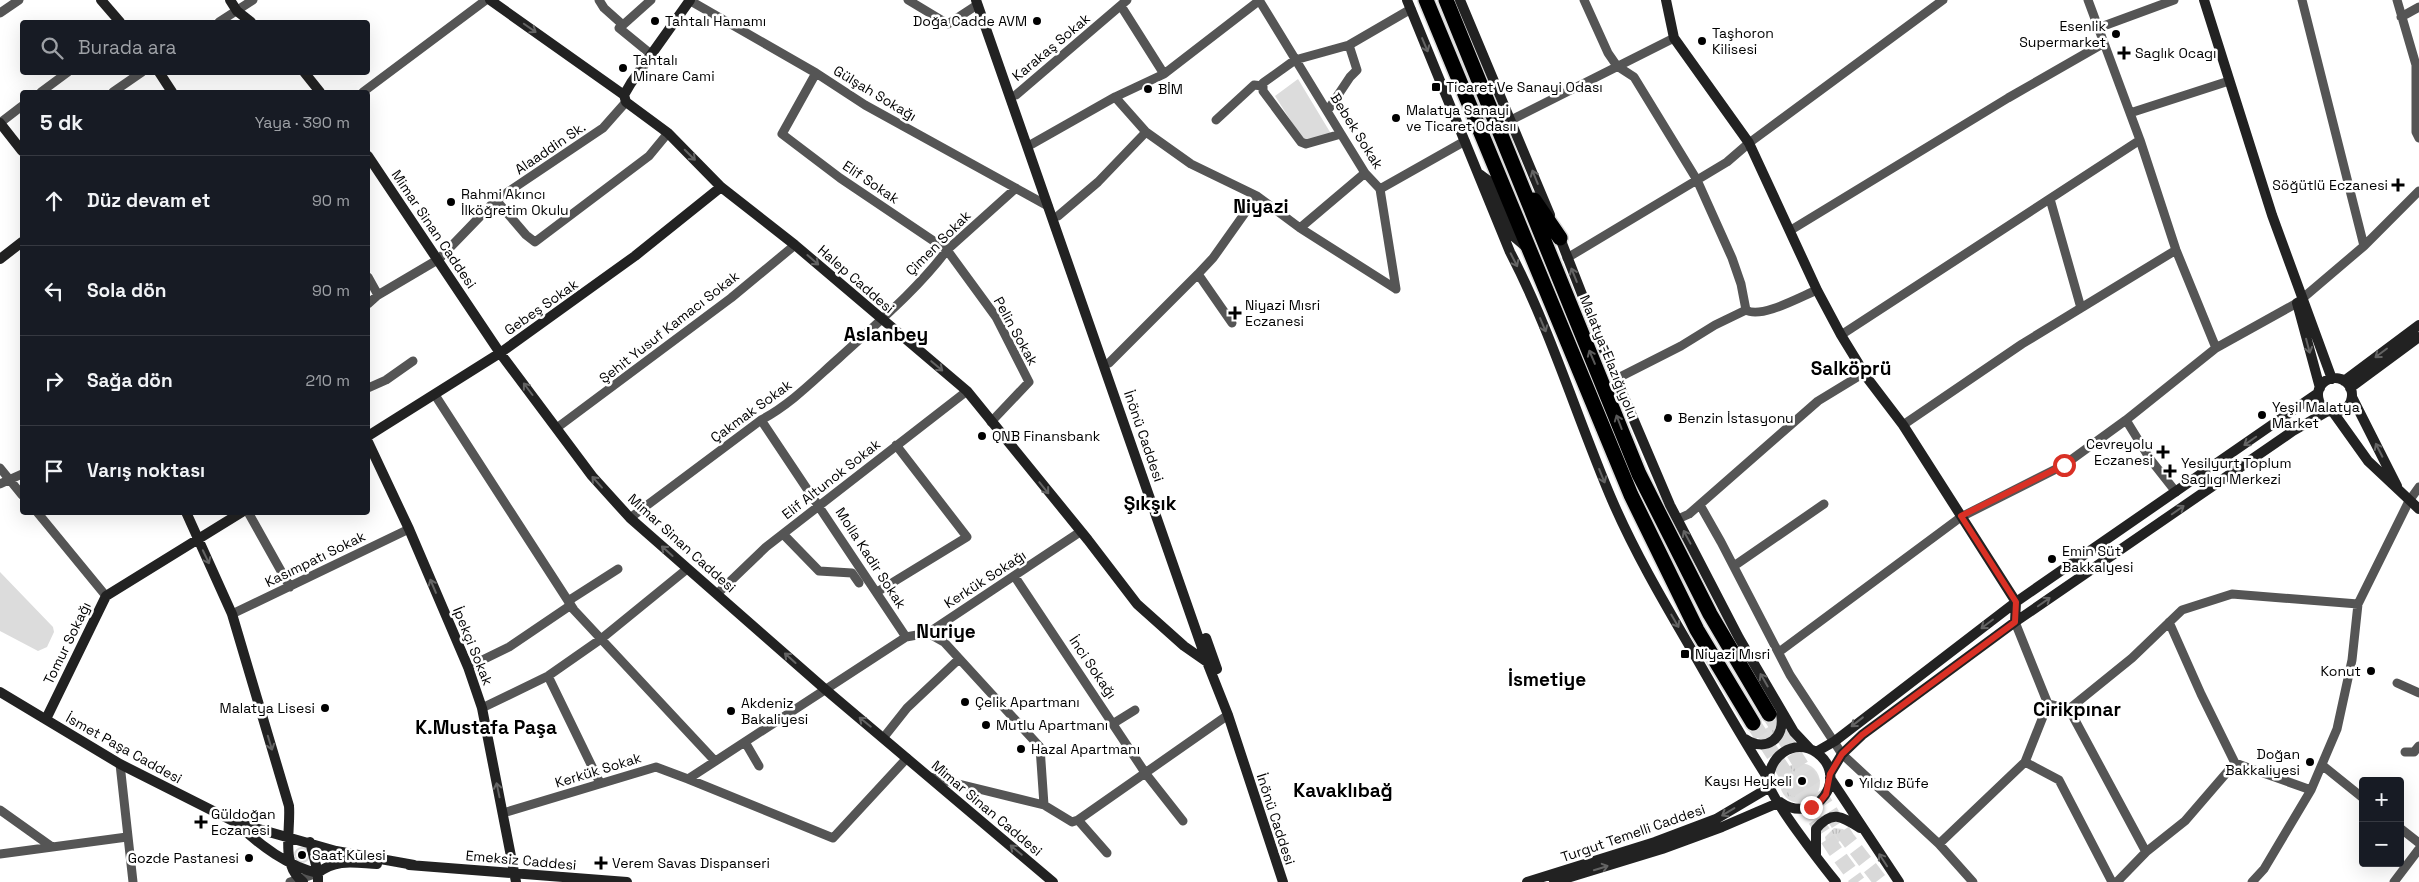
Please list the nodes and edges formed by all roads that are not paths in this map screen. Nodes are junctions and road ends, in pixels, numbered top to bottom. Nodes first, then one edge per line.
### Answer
1 (19, 0) edge
2 (101, 0) edge
3 (230, 0) edge
4 (253, 0) edge
5 (488, 0) edge
6 (599, 0) edge
7 (651, 0) edge
8 (689, 0) edge
9 (908, 0) edge
10 (1259, 0) edge
11 (1426, 0) edge
12 (1446, 0) edge
13 (1460, 0) edge
14 (1584, 0) edge
15 (1666, 0) edge
16 (1943, 0) edge
17 (2088, 0) edge
18 (2174, 0) edge
19 (2204, 0) edge
20 (2302, 0) edge
21 (2397, 0) edge
22 (979, 2) edge
23 (1124, 3) edge
24 (1409, 5) edge
25 (2419, 7) edge
26 (237, 11) junction
27 (0, 13) edge
28 (2401, 17) junction
29 (118, 20) edge
30 (222, 20) edge
31 (248, 20) edge
32 (623, 25) junction
33 (2098, 28) junction
34 (1674, 38) junction
35 (2104, 43) junction
36 (1349, 45) junction
37 (652, 56) junction
38 (1295, 60) junction
39 (1617, 66) junction
40 (816, 73) junction
41 (1164, 74) junction
42 (64, 75) edge
43 (138, 75) edge
44 (161, 75) edge
45 (306, 75) edge
46 (2229, 81) junction
47 (1263, 86) junction
48 (44, 90) edge
49 (116, 90) edge
50 (171, 90) edge
51 (318, 90) edge
52 (366, 90) edge
53 (1016, 95) junction
54 (625, 98) junction
55 (1115, 98) junction
56 (20, 108) edge
57 (1328, 110) junction
58 (2130, 112) junction
59 (1216, 120) dead end
60 (1511, 120) junction
61 (0, 123) edge
62 (1146, 132) junction
63 (668, 133) junction
64 (1340, 134) junction
65 (2419, 138) edge
66 (2140, 140) junction
67 (1465, 141) junction
68 (1749, 143) junction
69 (1032, 144) junction
70 (20, 148) edge
71 (370, 159) edge
72 (1513, 168) junction
73 (1366, 172) junction
74 (1478, 172) junction
75 (1697, 180) junction
76 (721, 187) junction
77 (1016, 188) junction
78 (1380, 189) junction
79 (2419, 191) edge
80 (1257, 196) junction
81 (2050, 199) junction
82 (496, 200) junction
83 (1048, 206) junction
84 (1058, 216) junction
85 (1300, 228) junction
86 (1791, 230) junction
87 (1560, 238) junction
88 (20, 244) edge
89 (795, 245) junction
90 (2364, 246) junction
91 (1527, 248) junction
92 (947, 250) junction
93 (2176, 250) junction
94 (1567, 258) junction
95 (0, 259) edge
96 (439, 259) junction
97 (1198, 274) junction
98 (370, 281) edge
99 (1817, 290) junction
100 (378, 295) junction
101 (2300, 301) junction
102 (370, 302) edge
103 (2081, 308) junction
104 (1746, 310) junction
105 (882, 319) junction
106 (1232, 323) dead end
107 (2419, 325) edge
108 (1841, 335) junction
109 (2419, 337) edge
110 (2216, 348) junction
111 (500, 353) junction
112 (413, 362) dead end
113 (1109, 363) junction
114 (1864, 373) junction
115 (1616, 379) junction
116 (2332, 379) junction
117 (370, 387) edge
118 (2349, 389) junction
119 (2319, 390) junction
120 (967, 391) junction
121 (435, 395) junction
122 (2331, 411) junction
123 (761, 420) junction
124 (2126, 420) junction
125 (991, 422) junction
126 (1903, 424) junction
127 (558, 427) junction
128 (370, 435) edge
129 (896, 445) junction
130 (370, 446) edge
131 (0, 468) edge
132 (20, 475) edge
133 (10, 479) junction
134 (0, 484) edge
135 (2419, 487) edge
136 (20, 492) edge
137 (2176, 492) junction
138 (2401, 494) junction
139 (2409, 501) junction
140 (1824, 504) dead end
141 (1700, 505) junction
142 (820, 506) junction
143 (2419, 509) edge
144 (39, 515) edge
145 (187, 515) edge
146 (237, 515) edge
147 (250, 515) edge
148 (1961, 516) junction
149 (630, 518) junction
150 (1678, 519) junction
151 (409, 529) junction
152 (1080, 532) junction
153 (783, 534) junction
154 (197, 539) junction
155 (1734, 566) junction
156 (618, 568) dead end
157 (687, 568) junction
158 (1015, 576) junction
159 (859, 583) dead end
160 (290, 587) junction
161 (877, 592) junction
162 (718, 594) junction
163 (106, 596) junction
164 (2016, 602) junction
165 (570, 603) junction
166 (2358, 604) junction
167 (232, 614) junction
168 (2015, 622) junction
169 (2169, 622) junction
170 (928, 633) junction
171 (906, 637) junction
172 (601, 640) junction
173 (1779, 652) junction
174 (959, 659) junction
175 (1207, 662) junction
176 (468, 667) junction
177 (1217, 669) junction
178 (548, 676) junction
179 (2397, 683) dead end
180 (826, 690) junction
181 (0, 692) edge
182 (2419, 693) edge
183 (2048, 704) junction
184 (482, 708) junction
185 (2069, 709) junction
186 (1135, 710) dead end
187 (1775, 712) junction
188 (1228, 715) junction
189 (46, 719) junction
190 (1114, 723) junction
191 (1753, 723) tunnel mouth
192 (884, 737) junction
193 (1742, 738) junction
194 (1835, 741) junction
195 (745, 742) junction
196 (2419, 746) edge
197 (1813, 751) junction
198 (2405, 752) dead end
199 (1842, 754) junction
200 (907, 758) junction
201 (714, 761) junction
202 (2025, 762) junction
203 (2235, 763) junction
204 (120, 764) junction
205 (2322, 765) junction
206 (759, 766) dead end
207 (1146, 774) junction
208 (1830, 776) junction
209 (930, 777) junction
210 (688, 778) junction
211 (600, 783) junction
212 (1769, 783) junction
213 (2312, 790) junction
214 (2359, 795) edge
215 (1780, 802) junction
216 (1044, 805) junction
217 (0, 810) edge
218 (503, 814) junction
219 (1078, 820) junction
220 (1183, 821) dead end
221 (237, 823) junction
222 (1864, 830) junction
223 (2404, 831) edge
224 (127, 837) junction
225 (289, 837) junction
226 (310, 842) junction
227 (2419, 843) edge
228 (1938, 844) junction
229 (52, 847) junction
230 (2419, 849) edge
231 (2146, 852) junction
232 (1107, 853) dead end
233 (0, 854) edge
234 (1816, 855) junction
235 (290, 862) junction
236 (414, 865) junction
237 (515, 877) edge
238 (318, 878) edge
239 (1286, 880) edge
240 (302, 881) edge
241 (133, 882) edge
242 (290, 882) edge
243 (627, 882) edge
244 (1053, 882) edge
245 (1527, 882) edge
246 (1554, 882) edge
247 (1836, 882) edge
248 (1899, 882) edge
249 (1973, 882) edge
250 (2112, 882) edge
251 (2117, 882) edge
252 (2252, 882) edge
253 (2394, 882) edge

1 - 27 street
2 - 29 main road
3 - 26 main road
4 - 26 street
5 - 52 street
5 -> 54 main road, Halep Caddesi
6 - 32 street
7 - 32 street
8 - 37 main road
8 - 40 street, Gülşah Sokağı
9 - 22 street
10 - 38 street, Bebek Sokak
10 - 41 street
11 - 91 highway
12 - 72 highway, Malatya-Elazığ yolu
13 - 60 main road
14 - 39 street
15 - 34 main road
16 - 68 street
17 - 33 street
18 - 33 street
19 - 46 main road
20 - 90 street
21 - 28 street
22 - 53 main road, İnönü Caddesi
22 - 83 main road, İnönü Caddesi
23 - 41 street
23 - 53 street, Karakaş Sokak
24 - 36 street
24 -> 67 main road
25 - 28 street
26 - 30 street
26 - 31 main road
28 - 65 street
32 - 37 street
33 - 35 street
34 - 39 street
34 - 68 main road
35 - 58 street
35 - 86 street
36 - 38 street
36 - 57 street
37 - 54 main road
38 - 47 street
38 - 57 street, Bebek Sokak
39 - 60 street
39 - 75 street
40 - 77 street, Gülşah Sokağı
40 - 92 street, Elif Sokak
41 - 55 street
42 - 48 street
43 - 49 street
44 - 50 main road
45 - 51 main road
46 - 58 street
46 - 101 main road
47 - 59 street
47 - 64 street
53 - 69 main road, İnönü Caddesi
54 - 63 main road, Halep Caddesi
54 - 82 street, Alaaddin Sk.
55 - 62 street
55 - 69 street
56 - 61 street
57 - 64 street, Bebek Sokak
58 - 66 street
87 -> 60 main road
61 - 70 main road
62 - 80 street
62 - 84 street
63 -> 76 main road, Halep Caddesi
63 - 82 street
64 - 73 street, Bebek Sokak
66 - 81 street
66 - 93 street
67 - 74 main road
67 - 78 street
68 - 75 street
68 - 86 main road
69 - 84 main road, İnönü Caddesi
71 - 96 main road, Mimar Sinan Caddesi
72 - 87 highway
187 -> 72 highway, Malatya-Elazığ yolu
73 - 78 street, Bebek Sokak
73 - 85 street
74 - 91 main road
74 -> 193 main road
75 - 94 street
75 - 104 street
76 - 89 main road, Halep Caddesi
76 - 111 main road, Gebeş Sokak
77 - 83 street, Gülşah Sokağı
77 - 92 street, Çimen Sokak
78 - 85 street, Bebek Sokak
79 - 90 street
80 - 85 street
80 - 97 street
81 - 103 street
81 - 108 street
82 - 96 street, Alaaddin Sk.
83 - 175 main road, İnönü Caddesi
84 - 113 main road, İnönü Caddesi
86 - 99 main road
87 - 94 main road
88 - 95 main road
89 -> 105 main road, Halep Caddesi
89 - 127 street, Şehit Yusuf Kamacı Sokak
90 - 101 street
91 - 191 highway
92 - 105 street, Çimen Sokak
92 - 125 street, Pelin Sokak
93 - 103 street
93 - 110 street
115 -> 94 main road
96 - 100 street, Alaaddin Sk.
96 - 111 main road, Mimar Sinan Caddesi
97 - 106 street
97 - 113 street
98 - 100 street
99 - 104 street
99 - 108 main road
100 - 102 street, Alaaddin Sk.
101 - 110 street
101 - 116 main road
101 -> 119 main road
103 - 126 street
104 - 115 street
105 -> 120 main road, Halep Caddesi
105 - 123 street, Çakmak Sokak
107 -> 118 main road
108 - 114 main road
109 - 118 main road
110 - 124 street
111 - 121 main road, Gebeş Sokak
127 -> 111 main road, Mimar Sinan Caddesi
112 - 117 street
113 - 177 main road, İnönü Caddesi
114 - 126 main road
114 - 141 street
115 - 150 main road
116 - 118 main road
116 - 119 main road
118 - 122 main road
138 -> 118 main road
119 - 122 main road
119 -> 137 main road
120 - 125 main road, Halep Caddesi
120 - 129 street, Elif Altunok Sokak
121 - 128 main road, Gebeş Sokak
121 - 165 street
122 - 138 main road
168 -> 122 main road
123 - 142 street, Molla Kadir Sokak
123 - 149 street, Çakmak Sokak
124 - 137 street
124 - 148 street
125 -> 152 main road, Halep Caddesi
126 - 148 main road
149 -> 127 main road, Mimar Sinan Caddesi
129 - 142 street, Elif Altunok Sokak
129 - 161 street
130 - 151 main road, İpekçi Sokak
131 - 133 street
132 - 133 street
133 - 134 street
133 - 136 street
135 - 139 street
137 - 164 main road
138 - 139 main road
139 - 143 main road
139 - 166 street
140 - 155 street
141 - 150 street
141 - 155 street
142 - 153 street, Elif Altunok Sokak
142 - 161 street, Molla Kadir Sokak
144 - 163 street
145 - 154 main road
146 - 154 main road, Tomur Sokağı
147 - 160 street
148 - 164 main road
148 - 173 street
157 -> 149 main road, Mimar Sinan Caddesi
187 -> 150 main road
151 - 160 street, Kasımpatı Sokak
176 -> 151 main road, İpekçi Sokak
152 - 158 street, Kerkük Sokağı
152 - 175 main road, Halep Caddesi
153 - 159 street
153 - 162 street, Elif Altunok Sokak
154 - 163 main road, Tomur Sokağı
154 -> 167 main road
155 - 173 street
156 - 165 street
157 - 162 main road, Mimar Sinan Caddesi
157 - 172 street
158 - 170 street, Kerkük Sokağı
158 - 190 street, İnci Sokağı
160 - 167 street, Kasımpatı Sokak
161 - 171 street, Molla Kadir Sokak
180 -> 162 main road, Mimar Sinan Caddesi
163 - 189 main road, Tomur Sokağı
164 - 168 main road
164 -> 194 main road
165 - 172 street
165 - 176 street
166 - 169 street
166 - 205 street
167 -> 225 main road
168 - 183 street
168 - 199 main road
169 - 185 street
169 - 203 street
170 - 171 street, Kerkük Sokağı
170 - 174 street
171 - 180 street, Kerkük Sokağı
172 - 178 street
172 - 201 street
173 - 194 street
174 - 192 street
174 - 216 street
175 - 177 main road, Halep Caddesi
175 - 188 main road, İnönü Caddesi
176 - 184 main road, İpekçi Sokak
177 - 239 main road, İnönü Caddesi
178 - 184 street
178 - 211 street
179 - 182 street
192 -> 180 main road, Mimar Sinan Caddesi
180 - 195 street
181 - 189 main road, İsmet Paşa Caddesi
183 - 185 street
183 - 202 street
218 -> 184 main road, İpekçi Sokak
185 - 231 street
186 - 190 street
187 - 193 main road
187 - 197 main road
188 - 207 street
188 - 239 main road, İnönü Caddesi
189 - 204 main road, İsmet Paşa Caddesi
190 - 207 street, İnci Sokağı
192 - 200 main road, Mimar Sinan Caddesi
193 - 212 main road
194 - 197 main road
194 - 199 street
195 - 201 street
195 - 206 street
196 - 198 street
197 - 208 main road
197 - 212 main road
199 - 208 main road
199 - 228 street
200 - 209 main road, Mimar Sinan Caddesi
200 - 210 street, Kerkük Sokak
201 - 210 street
202 - 228 street
202 - 250 street
203 - 213 street
203 - 231 street
204 - 221 main road, İsmet Paşa Caddesi
204 - 224 street
205 - 213 street
205 - 214 street
207 - 219 street
207 - 220 street, İnci Sokağı
208 - 215 main road
208 - 222 main road
209 - 216 street
244 -> 209 main road, Mimar Sinan Caddesi
210 - 211 street, Kerkük Sokak
211 - 218 street, Kerkük Sokak
212 - 215 main road
212 -> 245 main road, Turgut Temelli Caddesi
213 - 252 street
215 - 234 main road
246 -> 215 main road, Turgut Temelli Caddesi
216 - 219 street
217 - 229 street
218 - 237 main road, İpekçi Sokak
219 - 232 street
221 - 225 main road
221 - 235 main road
222 - 234 main road
248 -> 222 main road
223 - 227 street
224 - 229 street
224 - 241 street
225 - 226 main road
225 - 235 main road
226 - 236 main road
226 - 238 main road
228 - 249 street
229 - 233 street
230 - 253 street
231 - 251 street
234 - 247 main road
235 - 238 main road
235 - 240 main road
236 - 237 main road, Emeksiz Caddesi
236 - 238 main road
237 - 243 main road, Emeksiz Caddesi
238 - 240 street
240 - 242 street

